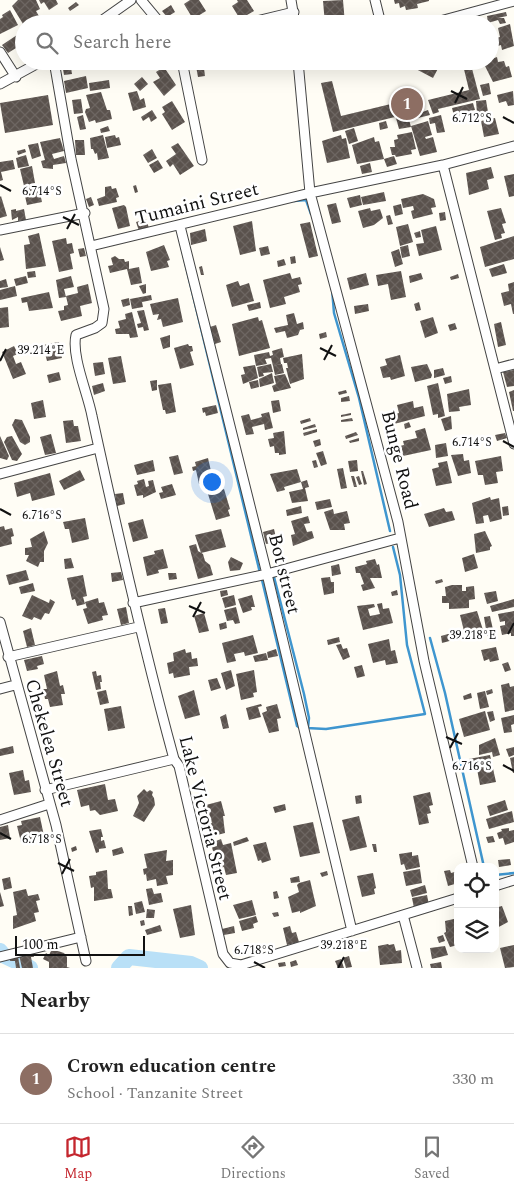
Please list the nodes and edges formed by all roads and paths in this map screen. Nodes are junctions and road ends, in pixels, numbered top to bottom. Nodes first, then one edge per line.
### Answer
1 (131, 0) edge
2 (141, 0) edge
3 (291, 0) edge
4 (375, 0) edge
5 (514, 0) edge
6 (294, 12) junction
7 (110, 15) edge
8 (154, 15) edge
9 (282, 15) edge
10 (294, 15) edge
11 (379, 15) edge
12 (461, 15) edge
13 (0, 52) edge
14 (27, 70) edge
15 (56, 70) edge
16 (184, 70) edge
17 (299, 70) edge
18 (16, 77) junction
19 (0, 84) edge
20 (514, 146) edge
21 (202, 160) dead end
22 (444, 165) junction
23 (310, 192) junction
24 (85, 213) junction
25 (180, 226) junction
26 (0, 230) edge
27 (91, 246) junction
28 (514, 364) edge
29 (495, 368) junction
30 (514, 444) edge
31 (98, 448) junction
32 (0, 474) edge
33 (400, 538) junction
34 (268, 574) junction
35 (133, 603) junction
36 (0, 622) edge
37 (138, 627) junction
38 (8, 657) junction
39 (15, 685) junction
40 (0, 689) edge
41 (174, 759) junction
42 (45, 790) junction
43 (49, 804) junction
44 (0, 820) edge
45 (472, 863) edge
46 (514, 880) edge
47 (499, 885) edge
48 (454, 899) edge
49 (403, 915) junction
50 (352, 931) junction
51 (81, 937) junction
52 (0, 957) edge
53 (86, 961) dead end
54 (418, 968) edge

1 - 7 street
2 - 8 street
3 - 6 street
4 - 11 street
5 - 12 street
6 - 9 street
6 - 10 street
13 - 18 street
14 - 18 street
15 - 24 street
16 - 21 street
17 - 23 street, Bunge Road
18 - 19 street
20 - 22 street, Tumaini Street
22 - 23 street, Tumaini Street
22 - 29 street
23 - 25 street, Tumaini Street
23 - 33 street, Bunge Road
24 - 26 street
24 - 27 street
25 - 27 street, Tumaini Street
25 - 34 street, Bot street
27 - 31 street
28 - 29 street
29 - 30 street
31 - 32 street
31 - 35 street, Lake Victoria Street
33 - 34 street
33 - 45 street, Bunge Road
34 - 35 street
34 - 50 street, Bot street
35 - 37 street, Lake Victoria Street
36 - 38 street, Chekelea Street
37 - 38 street
37 - 41 street, Lake Victoria Street
38 - 39 street, Chekelea Street
39 - 40 street
39 - 42 street, Chekelea Street
41 - 42 street
41 - 50 street, Lake Victoria Street
42 - 43 street, Chekelea Street
43 - 44 street
43 - 51 street, Chekelea Street
46 - 47 street
48 - 49 street, Lake Victoria Street
49 - 50 street, Lake Victoria Street
49 - 54 street
51 - 52 street
51 - 53 street, Chekelea Street

